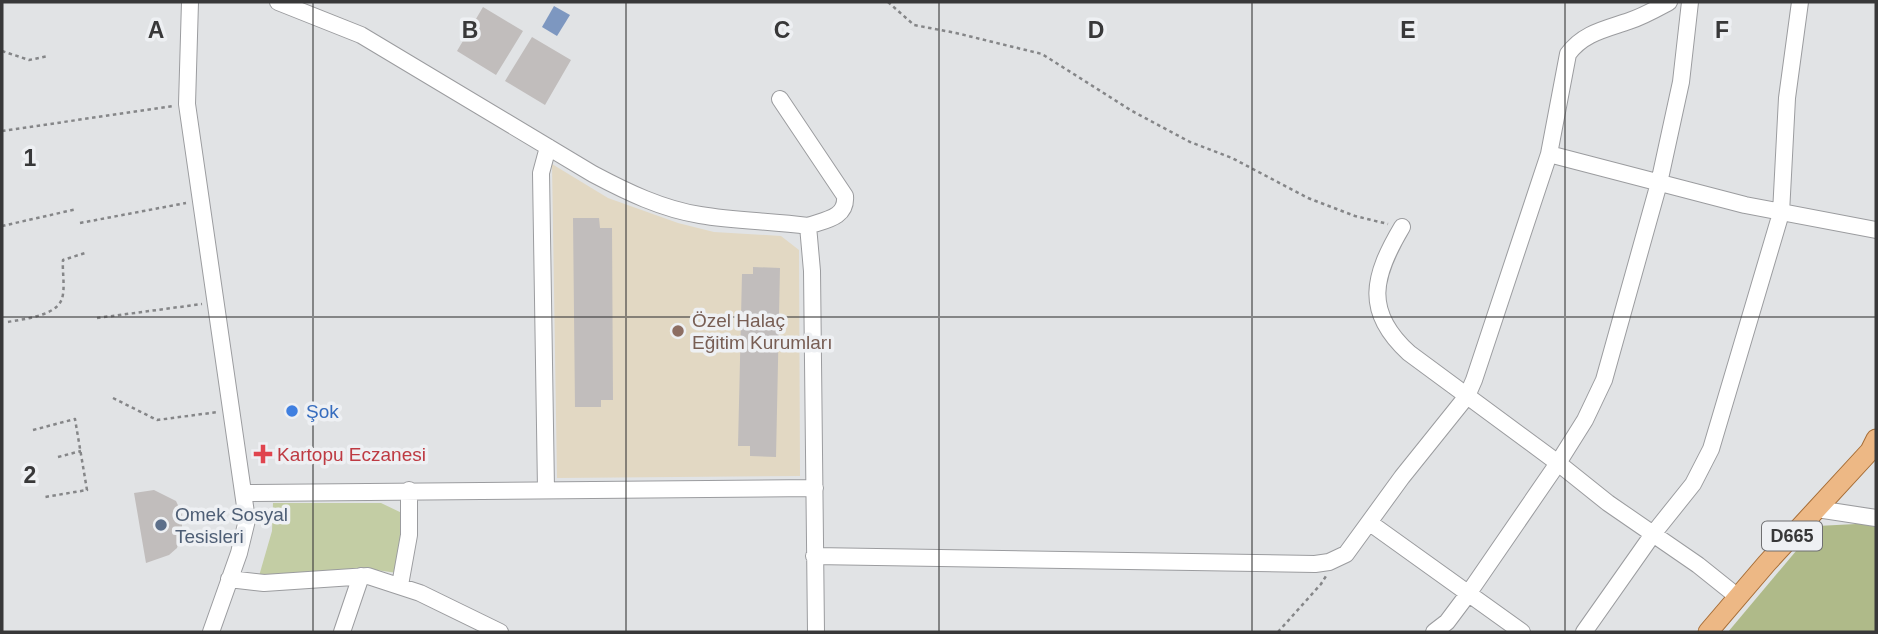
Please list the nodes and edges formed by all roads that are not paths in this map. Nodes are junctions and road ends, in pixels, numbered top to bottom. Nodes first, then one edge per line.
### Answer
1 (190, 2) edge
2 (278, 2) edge
3 (1669, 2) edge
4 (1690, 2) edge
5 (1800, 2) edge
6 (780, 99) dead end
7 (548, 147) junction
8 (1549, 154) junction
9 (1659, 183) junction
10 (1781, 213) junction
11 (808, 226) junction
12 (1402, 227) road end
13 (1876, 230) edge
14 (1467, 396) junction
15 (1876, 439) edge
16 (1558, 463) junction
17 (815, 488) junction
18 (547, 489) junction
19 (409, 490) junction
20 (243, 494) junction
21 (1817, 509) junction
22 (1876, 518) edge
23 (1370, 523) junction
24 (1653, 534) junction
25 (814, 556) junction
26 (361, 576) junction
27 (229, 579) junction
28 (400, 585) junction
29 (1468, 594) junction
30 (1738, 597) junction
31 (212, 632) edge
32 (342, 632) edge
33 (500, 632) edge
34 (816, 632) edge
35 (1434, 632) edge
36 (1522, 632) edge
37 (1584, 632) edge
38 (1707, 632) edge

1 - 20 street
2 - 7 street
3 - 8 street
4 - 9 street
5 - 10 street
6 - 11 street
7 - 11 street
7 - 18 street
8 - 9 street
8 - 14 street
9 - 10 street
9 - 16 street
10 - 13 street
10 - 24 street
11 - 17 street
12 - 14 street
14 - 16 street
14 - 23 street
15 - 21 main road, D665
16 - 24 street
16 - 29 street
17 - 18 street
17 - 25 street
18 - 19 street
19 - 20 street
19 - 28 street
20 - 27 street
21 - 22 street
21 - 30 main road, D665
23 - 25 street
23 - 29 street
24 - 30 street
24 - 37 street
25 - 34 street
26 - 27 street
26 - 28 street
26 - 32 street
27 - 31 street
28 - 33 street
29 - 35 street
29 - 36 street
30 - 38 main road, D665

